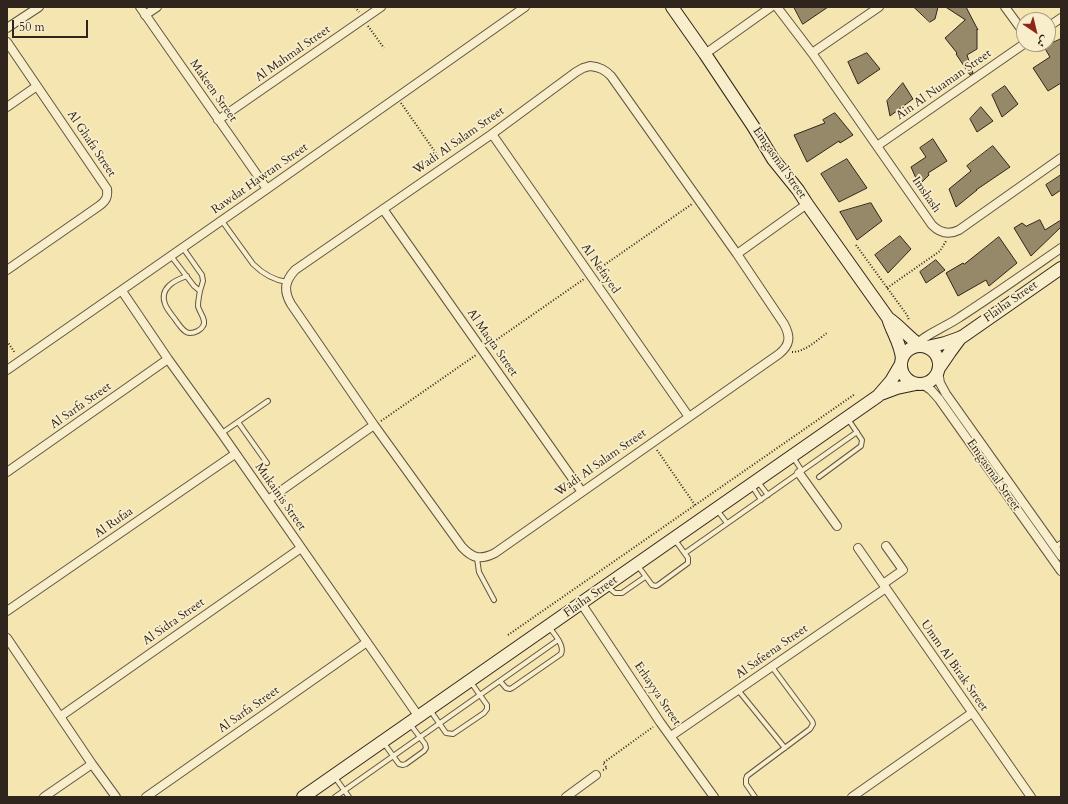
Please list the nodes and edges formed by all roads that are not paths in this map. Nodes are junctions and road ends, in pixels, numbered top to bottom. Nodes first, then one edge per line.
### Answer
1 (39, 7) edge
2 (140, 7) edge
3 (157, 7) edge
4 (381, 7) edge
5 (525, 7) edge
6 (672, 7) edge
7 (771, 7) edge
8 (777, 7) edge
9 (879, 7) edge
10 (1005, 7) edge
11 (145, 15) junction
12 (1016, 22) edge
13 (7, 28) edge
14 (7, 42) edge
15 (1016, 50) edge
16 (812, 53) junction
17 (705, 54) junction
18 (37, 86) junction
19 (7, 107) edge
20 (218, 120) junction
21 (492, 134) junction
22 (877, 146) junction
23 (1061, 158) edge
24 (267, 189) junction
25 (807, 204) junction
26 (383, 209) junction
27 (222, 220) junction
28 (183, 247) junction
29 (1061, 248) edge
30 (737, 254) junction
31 (171, 256) junction
32 (1061, 268) edge
33 (7, 270) edge
34 (187, 276) junction
35 (287, 282) junction
36 (122, 291) junction
37 (200, 291) junction
38 (888, 318) junction
39 (962, 336) junction
40 (919, 346) junction
41 (168, 359) junction
42 (902, 362) junction
43 (939, 369) junction
44 (7, 370) edge
45 (919, 384) junction
46 (878, 396) junction
47 (268, 401) dead end
48 (689, 417) junction
49 (846, 417) junction
50 (238, 422) junction
51 (374, 425) junction
52 (857, 432) junction
53 (222, 434) junction
54 (235, 454) junction
55 (792, 456) junction
56 (267, 463) dead end
57 (7, 472) edge
58 (801, 472) junction
59 (819, 477) dead end
60 (754, 482) junction
61 (582, 492) junction
62 (768, 495) junction
63 (268, 500) junction
64 (761, 500) junction
65 (716, 508) junction
66 (727, 523) junction
67 (836, 526) dead end
68 (674, 538) junction
69 (1058, 545) edge
70 (886, 546) dead end
71 (301, 548) junction
72 (858, 548) dead end
73 (684, 553) junction
74 (1061, 556) edge
75 (477, 558) junction
76 (636, 564) junction
77 (1061, 571) edge
78 (645, 577) junction
79 (607, 585) junction
80 (885, 586) junction
81 (494, 600) dead end
82 (581, 603) junction
83 (7, 611) edge
84 (548, 626) junction
85 (7, 638) edge
86 (558, 640) junction
87 (367, 642) junction
88 (771, 667) junction
89 (470, 681) junction
90 (500, 681) junction
91 (738, 690) junction
92 (480, 694) junction
93 (430, 710) junction
94 (972, 713) junction
95 (61, 716) junction
96 (414, 720) junction
97 (439, 723) junction
98 (671, 736) junction
99 (420, 737) junction
100 (383, 742) junction
101 (785, 748) junction
102 (393, 756) junction
103 (92, 764) junction
104 (334, 776) junction
105 (596, 776) road end
106 (344, 791) junction
107 (44, 797) edge
108 (116, 797) edge
109 (146, 797) edge
110 (303, 797) edge
111 (335, 797) edge
112 (349, 797) edge
113 (566, 797) edge
114 (714, 797) edge
115 (754, 797) edge
116 (852, 797) edge
117 (1031, 797) edge

1 - 13 street
2 - 11 street, Makeen Street
3 - 11 street
4 - 20 street, Al Mahmal Street
5 - 24 street, Rawdat Hawtan Street
6 - 17 street, Emgasmal Street
7 - 17 street
8 - 16 street, Imshash
9 - 16 street
10 - 12 street
11 - 20 street, Makeen Street
14 - 18 street, Al Ghafa Street
15 - 22 street, Ain Al Nuaman Street
16 - 22 street, Imshash
17 - 25 street, Emgasmal Street
18 - 19 street
18 - 33 street, Al Ghafa Street
20 - 24 street, Makeen Street
21 - 26 street, Wadi Al Salam Street
21 - 30 street, Wadi Al Salam Street
21 - 48 street, Al Nefayed
22 - 23 street, Imshash
24 - 27 street, Rawdat Hawtan Street
25 - 30 street
25 - 38 street, Emgasmal Street
26 - 35 street, Wadi Al Salam Street
26 - 61 street, Al Maqta Street
27 - 28 street, Rawdat Hawtan Street
27 - 35 lane
28 - 31 street, Rawdat Hawtan Street
28 - 37 lane
29 - 40 street
30 - 48 street, Wadi Al Salam Street
31 - 34 lane
31 - 36 street, Rawdat Hawtan Street
32 - 39 street, Flaiha Street
34 - 37 lane
34 - 37 lane
35 - 51 street
36 - 41 street, Mukainis Street
36 - 44 street, Rawdat Hawtan Street
38 - 40 street, Emgasmal Street
38 - 42 street, Emgasmal Street
39 - 40 street, Flaiha Street
39 - 43 street, Flaiha Street
40 - 42 street
40 - 43 street
41 - 53 street, Mukainis Street
41 - 57 street, Al Sarfa Street
42 - 45 street
42 - 46 street, Flaiha Street
43 - 45 street
43 - 69 street, Emgasmal Street
45 - 46 street, Flaiha Street
45 - 77 street, Emgasmal Street
46 - 49 street, Flaiha Street
47 - 50 lane
48 - 61 street, Wadi Al Salam Street
49 - 52 lane
49 - 55 street, Flaiha Street
50 - 53 lane
50 - 56 lane
51 - 63 street
51 - 75 street
52 - 58 lane
52 - 59 lane
53 - 54 street, Mukainis Street
54 - 63 street, Mukainis Street
54 - 83 street, Al Rufaa
55 - 58 lane
55 - 60 street, Flaiha Street
58 - 62 lane
58 - 67 street
60 - 62 lane
60 - 64 lane
60 - 65 street, Flaiha Street
61 - 75 street, Wadi Al Salam Street
62 - 64 lane
63 - 71 street, Mukainis Street
64 - 66 lane
65 - 66 lane
65 - 68 street, Flaiha Street
66 - 73 lane
68 - 73 lane
68 - 76 street, Flaiha Street
69 - 74 street, Emgasmal Street
70 - 80 street, Al Safeena Street
71 - 87 street, Mukainis Street
71 - 95 street, Al Sidra Street
72 - 80 street, Umm Al Birak Street
73 - 78 lane
75 - 81 lane
76 - 78 lane
76 - 79 street, Flaiha Street
78 - 79 lane
79 - 82 street, Flaiha Street
80 - 88 street, Al Safeena Street
80 - 94 street, Umm Al Birak Street
82 - 84 street, Flaiha Street
82 - 98 street, Erhayya Street
84 - 86 lane
84 - 89 street, Flaiha Street
85 - 95 street
86 - 90 lane
86 - 90 lane
87 - 96 street, Mukainis Street
87 - 109 street, Al Sarfa Street
88 - 91 street, Al Safeena Street
88 - 101 lane
89 - 92 lane
89 - 93 street, Flaiha Street
90 - 92 lane
91 - 98 street, Al Safeena Street
91 - 101 lane
92 - 97 lane
92 - 97 lane
93 - 96 street, Flaiha Street
93 - 97 lane
94 - 116 street
94 - 117 street, Umm Al Birak Street
95 - 103 street
96 - 99 lane
96 - 100 street, Flaiha Street
97 - 99 lane
98 - 114 street, Erhayya Street
99 - 102 lane
99 - 102 lane
100 - 102 lane
100 - 104 street, Flaiha Street
101 - 115 lane
102 - 106 lane
103 - 107 street
103 - 108 street
104 - 106 lane
104 - 110 street, Flaiha Street
105 - 113 street
106 - 111 lane
106 - 112 lane

